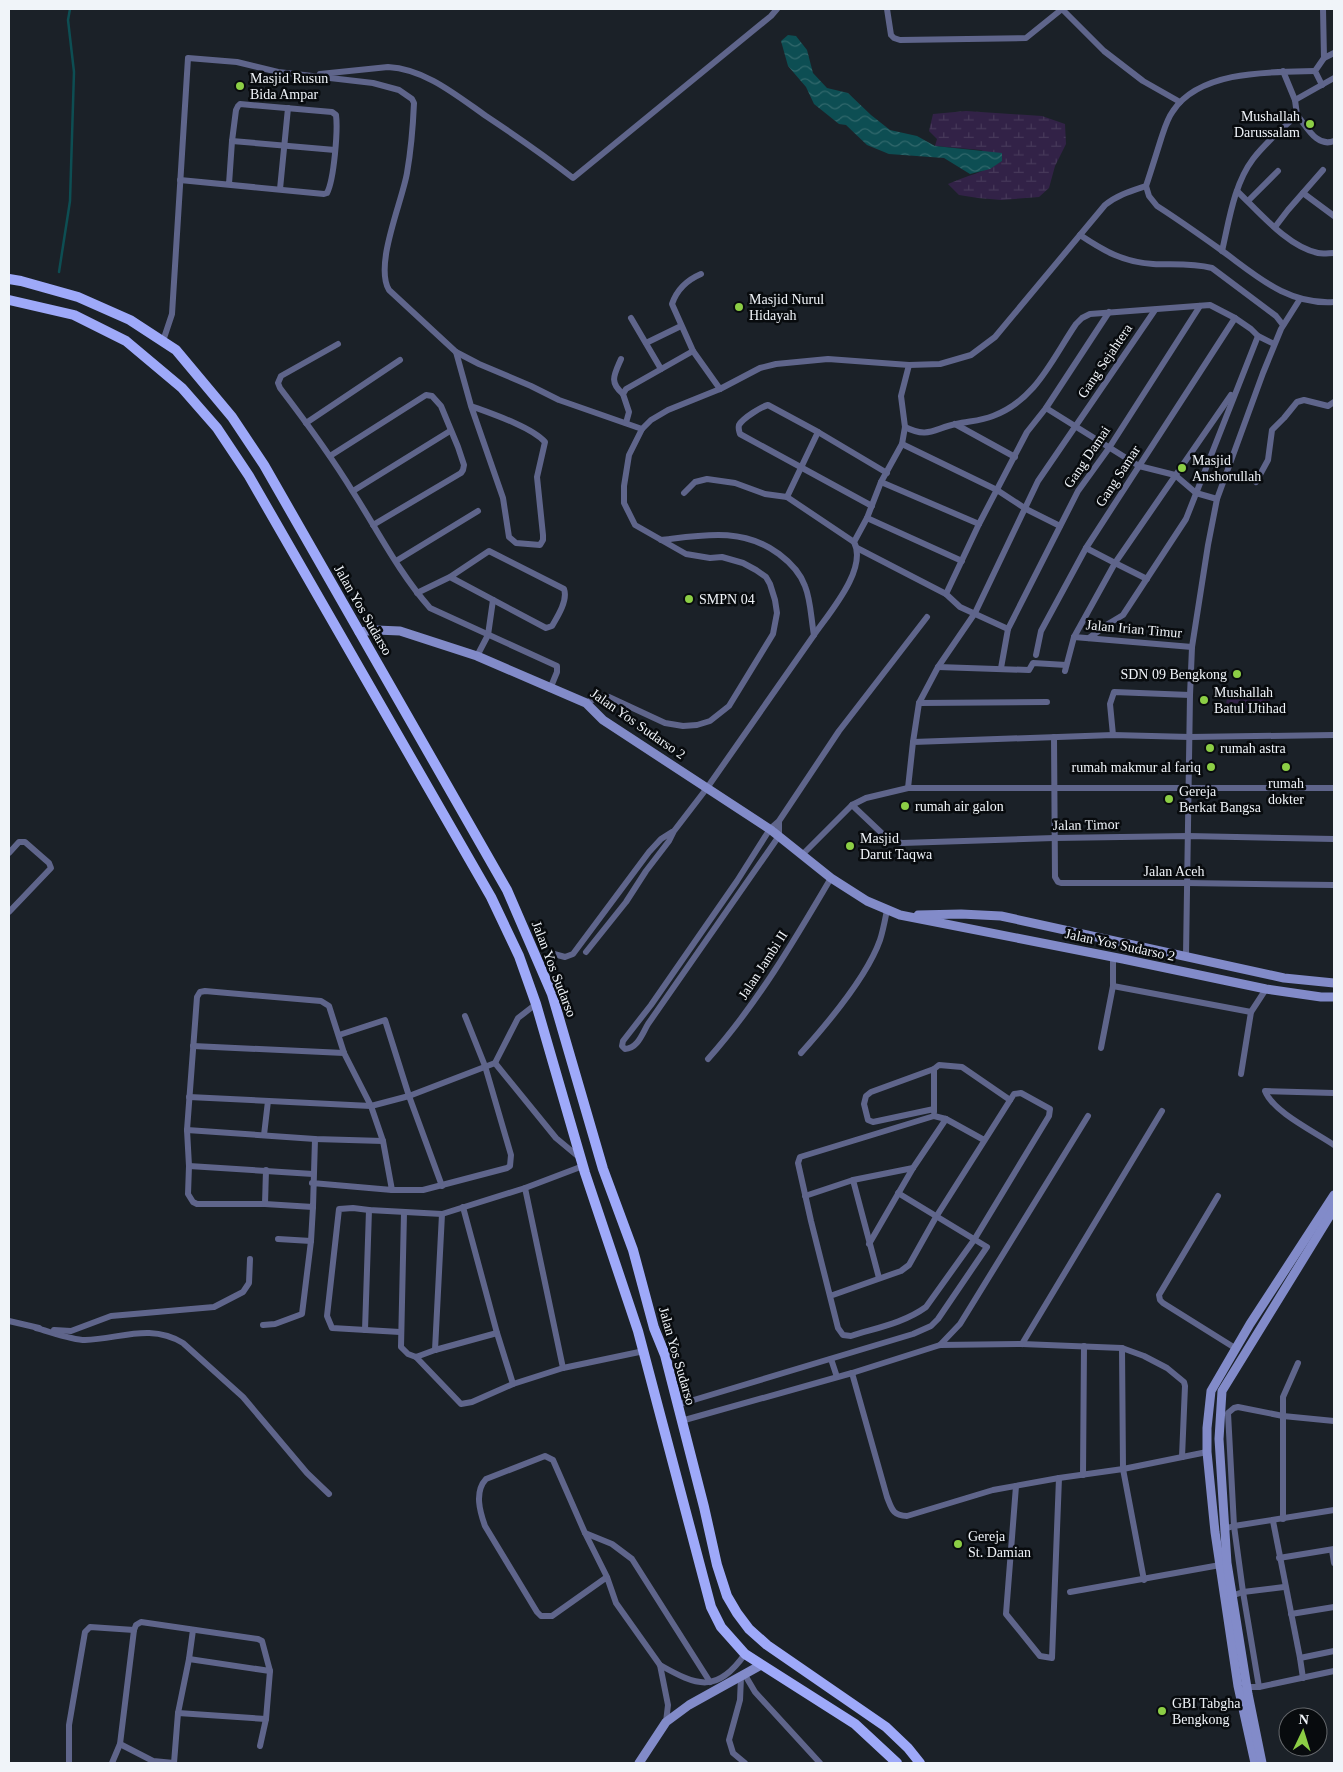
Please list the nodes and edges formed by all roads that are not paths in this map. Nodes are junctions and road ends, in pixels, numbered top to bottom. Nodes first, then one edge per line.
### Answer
1 (777, 9) edge
2 (887, 9) edge
3 (1062, 9) edge
4 (1323, 9) edge
5 (1334, 53) edge
6 (1324, 58) junction
7 (1283, 71) junction
8 (1315, 71) junction
9 (306, 75) junction
10 (1334, 78) edge
11 (1322, 84) junction
12 (1295, 100) junction
13 (1180, 102) junction
14 (288, 108) junction
15 (1298, 115) junction
16 (232, 141) junction
17 (1334, 141) edge
18 (285, 145) junction
19 (335, 150) junction
20 (1323, 170) dead end
21 (1278, 172) dead end
22 (180, 180) junction
23 (229, 184) junction
24 (1146, 186) junction
25 (280, 189) junction
26 (1237, 191) junction
27 (1303, 193) junction
28 (1248, 201) junction
29 (1334, 216) edge
30 (1275, 227) junction
31 (1080, 235) junction
32 (1222, 251) junction
33 (1334, 253) edge
34 (701, 274) dead end
35 (9, 279) edge
36 (1300, 299) junction
37 (9, 300) edge
38 (1334, 302) edge
39 (90, 303) junction
40 (1200, 306) junction
41 (1155, 310) junction
42 (1109, 312) junction
43 (631, 318) dead end
44 (1235, 318) junction
45 (84, 320) junction
46 (1283, 325) junction
47 (681, 326) junction
48 (1258, 336) junction
49 (162, 340) junction
50 (646, 343) junction
51 (338, 344) dead end
52 (1274, 344) junction
53 (694, 351) junction
54 (456, 352) junction
55 (621, 359) dead end
56 (400, 360) dead end
57 (909, 365) junction
58 (662, 369) junction
59 (1237, 386) junction
60 (720, 389) junction
61 (623, 394) junction
62 (1334, 402) edge
63 (471, 406) junction
64 (1046, 408) junction
65 (306, 423) junction
66 (626, 423) junction
67 (955, 424) junction
68 (906, 427) junction
69 (1075, 427) junction
70 (642, 428) junction
71 (450, 431) junction
72 (818, 432) junction
73 (902, 444) junction
74 (1109, 448) junction
75 (330, 456) junction
76 (1015, 457) junction
77 (1139, 466) junction
78 (801, 467) junction
79 (887, 474) junction
80 (1175, 475) junction
81 (881, 482) junction
82 (1256, 482) dead end
83 (997, 490) junction
84 (352, 491) junction
85 (684, 493) dead end
86 (1196, 493) junction
87 (787, 497) junction
88 (1217, 499) junction
89 (872, 506) junction
90 (1026, 508) junction
91 (478, 511) dead end
92 (867, 518) junction
93 (979, 524) junction
94 (374, 525) junction
95 (1060, 526) junction
96 (661, 540) junction
97 (856, 545) junction
98 (1086, 548) junction
99 (396, 561) junction
100 (962, 561) junction
101 (1115, 562) junction
102 (450, 576) junction
103 (1147, 578) junction
104 (417, 593) junction
105 (946, 594) junction
106 (494, 600) junction
107 (975, 613) junction
108 (927, 617) dead end
109 (1008, 629) junction
110 (359, 632) junction
111 (488, 635) junction
112 (814, 635) junction
113 (1074, 637) junction
114 (1089, 638) junction
115 (1192, 647) junction
116 (1036, 655) dead end
117 (478, 656) junction
118 (938, 667) junction
119 (1001, 668) junction
120 (550, 689) junction
121 (1190, 695) junction
122 (1047, 702) dead end
123 (586, 703) junction
124 (919, 703) junction
125 (1113, 735) junction
126 (1334, 736) edge
127 (1054, 737) junction
128 (1190, 737) junction
129 (913, 742) junction
130 (707, 788) junction
131 (908, 788) junction
132 (1334, 788) edge
133 (1055, 789) junction
134 (1189, 789) junction
135 (852, 805) junction
136 (779, 821) junction
137 (770, 829) junction
138 (674, 831) junction
139 (779, 836) junction
140 (1188, 836) junction
141 (1054, 838) junction
142 (1334, 839) edge
143 (485, 850) junction
144 (9, 853) edge
145 (803, 854) junction
146 (469, 860) junction
147 (831, 878) junction
148 (1186, 883) junction
149 (1334, 885) edge
150 (888, 910) junction
151 (9, 912) edge
152 (900, 915) junction
153 (530, 941) junction
154 (1128, 943) junction
155 (514, 947) junction
156 (586, 952) dead end
157 (554, 954) dead end
158 (1186, 956) junction
159 (1113, 957) junction
160 (1125, 959) junction
161 (1334, 983) edge
162 (1113, 986) junction
163 (1266, 989) junction
164 (1334, 997) edge
165 (536, 1004) junction
166 (1251, 1012) junction
167 (465, 1016) dead end
168 (339, 1035) junction
169 (193, 1046) junction
170 (1101, 1048) dead end
171 (344, 1053) junction
172 (801, 1053) dead end
173 (708, 1059) dead end
174 (495, 1063) junction
175 (485, 1066) junction
176 (934, 1069) junction
177 (1241, 1074) dead end
178 (1334, 1093) edge
179 (409, 1096) junction
180 (189, 1097) junction
181 (1010, 1100) junction
182 (268, 1101) junction
183 (371, 1106) junction
184 (1162, 1111) dead end
185 (934, 1112) junction
186 (1088, 1116) dead end
187 (946, 1119) junction
188 (186, 1130) junction
189 (264, 1135) junction
190 (315, 1139) junction
191 (984, 1140) junction
192 (383, 1141) junction
193 (1334, 1145) edge
194 (582, 1162) junction
195 (188, 1166) junction
196 (913, 1168) junction
197 (266, 1170) junction
198 (313, 1174) junction
199 (852, 1180) junction
200 (312, 1183) junction
201 (442, 1186) junction
202 (525, 1188) junction
203 (392, 1190) junction
204 (898, 1193) junction
205 (1334, 1195) edge
206 (805, 1196) junction
207 (1218, 1196) dead end
208 (265, 1204) junction
209 (463, 1206) junction
210 (312, 1207) junction
211 (369, 1210) junction
212 (1334, 1210) edge
213 (404, 1213) junction
214 (442, 1214) junction
215 (936, 1217) junction
216 (278, 1240) dead end
217 (974, 1240) junction
218 (312, 1241) junction
219 (869, 1244) junction
220 (250, 1260) dead end
221 (879, 1278) junction
222 (830, 1296) junction
223 (9, 1321) edge
224 (263, 1325) dead end
225 (36, 1328) junction
226 (654, 1328) junction
227 (365, 1330) junction
228 (638, 1331) junction
229 (400, 1332) junction
230 (497, 1333) junction
231 (1022, 1344) junction
232 (940, 1345) junction
233 (1084, 1346) junction
234 (1122, 1348) junction
235 (1235, 1348) junction
236 (435, 1350) junction
237 (644, 1351) junction
238 (416, 1357) junction
239 (831, 1359) junction
240 (1298, 1363) dead end
241 (563, 1368) junction
242 (852, 1373) junction
243 (837, 1377) junction
244 (513, 1384) junction
245 (672, 1390) junction
246 (654, 1396) junction
247 (676, 1405) junction
248 (1283, 1416) junction
249 (681, 1421) junction
250 (1334, 1421) edge
251 (1230, 1438) junction
252 (1219, 1439) junction
253 (1208, 1452) junction
254 (1182, 1457) junction
255 (1123, 1469) junction
256 (1083, 1475) junction
257 (1059, 1478) junction
258 (1016, 1486) junction
259 (330, 1494) dead end
260 (1334, 1510) edge
261 (1283, 1519) junction
262 (1272, 1521) junction
263 (1234, 1526) junction
264 (1224, 1529) junction
265 (585, 1533) junction
266 (1333, 1549) edge
267 (1279, 1558) junction
268 (1334, 1563) edge
269 (1220, 1566) junction
270 (607, 1577) junction
271 (1144, 1580) junction
272 (1284, 1587) junction
273 (1070, 1592) dead end
274 (1243, 1592) junction
275 (1231, 1596) junction
276 (1334, 1607) edge
277 (1291, 1614) junction
278 (134, 1630) junction
279 (193, 1630) junction
280 (1334, 1652) edge
281 (745, 1654) junction
282 (1300, 1658) junction
283 (189, 1659) junction
284 (660, 1665) junction
285 (761, 1665) junction
286 (270, 1671) junction
287 (1334, 1671) edge
288 (743, 1676) junction
289 (1304, 1678) junction
290 (710, 1682) junction
291 (1259, 1687) junction
292 (1248, 1688) junction
293 (178, 1713) junction
294 (266, 1719) junction
295 (666, 1722) junction
296 (120, 1744) junction
297 (260, 1746) dead end
298 (69, 1763) edge
299 (112, 1763) edge
300 (174, 1763) edge
301 (639, 1763) edge
302 (745, 1763) edge
303 (820, 1763) edge
304 (897, 1763) edge
305 (920, 1763) edge
306 (1255, 1763) edge
307 (1262, 1763) edge

1 - 9 street
2 - 3 street
3 - 13 street
4 - 6 street
5 - 6 street
6 - 8 street
7 - 8 street
7 - 12 street
7 - 13 street
8 - 11 street
9 - 22 street
9 - 54 street
10 - 11 street
11 - 12 street
12 - 15 street
13 - 24 street
14 - 16 street
14 - 18 street
14 - 19 street
15 - 17 street
15 - 26 street
16 - 18 street
16 - 23 street
18 - 19 street
18 - 25 street
19 - 25 street
20 - 27 street
21 - 28 street
22 - 23 street
22 - 49 street
23 - 25 street
24 - 31 street
24 - 32 street
26 - 28 street
26 - 32 street
27 - 29 street
27 - 30 street
28 - 30 street
30 - 33 street
31 - 46 street
31 - 57 street
32 - 36 street
34 - 47 street
35 - 39 main road, Jalan Yos Sudarso
36 - 38 street
36 - 46 street
37 - 45 main road, Jalan Yos Sudarso
39 - 45 main road
39 - 49 main road, Jalan Yos Sudarso
40 - 41 street
40 - 44 street
40 - 74 street, Gang Damai
41 - 42 street
41 - 69 street, Gang Sejahtera
42 - 64 street
42 - 67 street
43 - 50 street
44 - 48 street
44 - 77 street, Gang Samar
45 - 146 main road, Jalan Yos Sudarso
46 - 52 street
47 - 50 street
47 - 53 street
48 - 52 street
48 - 59 street
49 - 110 main road, Jalan Yos Sudarso
50 - 58 street
51 - 65 street
52 - 88 street
53 - 58 street
53 - 60 street
54 - 63 street
54 - 66 street
55 - 61 street
56 - 65 street
57 - 60 street
57 - 68 street
58 - 61 street
59 - 80 street
59 - 86 street
60 - 70 street
61 - 66 street
62 - 82 street
63 - 63 street
64 - 69 street
64 - 76 street
65 - 75 street
66 - 70 street
67 - 68 street
67 - 76 street
68 - 73 street
69 - 74 street
69 - 90 street, Gang Sejahtera
70 - 96 street
71 - 75 street
71 - 84 street
71 - 94 street
72 - 78 street
72 - 78 street
72 - 79 street
73 - 79 street
73 - 83 street
74 - 77 street
74 - 95 street, Gang Damai
75 - 84 street
76 - 83 street
77 - 80 street
77 - 98 street, Gang Samar
78 - 87 street
78 - 89 street
79 - 81 street
80 - 86 street
80 - 101 street
81 - 89 street
81 - 93 street
83 - 90 street
83 - 93 street
84 - 94 street
85 - 87 street
86 - 88 street
86 - 103 street
87 - 97 street
88 - 115 street
89 - 92 street
90 - 95 street
90 - 107 street, Gang Sejahtera
91 - 99 street
92 - 97 street
92 - 100 street
93 - 100 street
94 - 99 street
95 - 109 street, Gang Damai
96 - 112 street
96 - 123 street
97 - 105 street
97 - 112 street
98 - 101 street
98 - 116 street, Gang Samar
99 - 104 street
100 - 105 street
101 - 103 street
101 - 113 street
102 - 104 street
102 - 106 street
102 - 106 street
103 - 114 street
104 - 111 street
105 - 107 street
106 - 111 street
107 - 109 street
107 - 118 street, Gang Sejahtera
108 - 136 street
109 - 119 street, Gang Damai
110 - 117 main road, Jalan Yos Sudarso 2
110 - 143 main road, Jalan Yos Sudarso
111 - 117 street
111 - 120 street
112 - 130 street
113 - 114 street, Jalan Irian Timur
113 - 119 street
114 - 115 street, Jalan Irian Timur
115 - 121 street
117 - 120 main road, Jalan Yos Sudarso 2
118 - 119 street
118 - 124 street, Gang Sejahtera
120 - 123 main road, Jalan Yos Sudarso 2
121 - 125 street
121 - 128 street
122 - 124 street
123 - 130 main road, Jalan Yos Sudarso 2
124 - 129 street, Gang Sejahtera
125 - 127 street
125 - 128 street
126 - 128 street
127 - 129 street
127 - 133 street, Jalan Aceh
128 - 134 street
129 - 131 street, Gang Sejahtera
130 - 137 main road, Jalan Yos Sudarso 2
130 - 138 street
131 - 133 street
131 - 135 street
132 - 134 street
133 - 134 street
133 - 141 street, Jalan Aceh
134 - 140 street
135 - 141 street, Jalan Timor
135 - 145 street
136 - 137 street
136 - 139 street
137 - 139 main road, Jalan Yos Sudarso 2
137 - 139 street
138 - 156 street
138 - 157 street
139 - 145 main road, Jalan Yos Sudarso 2
140 - 141 street, Jalan Timor
140 - 142 street, Jalan Timor
140 - 148 street
141 - 148 street, Jalan Aceh
143 - 146 main road
143 - 153 main road, Jalan Yos Sudarso
144 - 151 street
145 - 147 main road, Jalan Yos Sudarso 2
146 - 155 main road, Jalan Yos Sudarso
147 - 150 main road, Jalan Yos Sudarso 2
147 - 173 street, Jalan Jambi II
148 - 149 street, Jalan Aceh
148 - 158 street
150 - 152 main road, Jalan Yos Sudarso 2
150 - 172 street
152 - 154 main road, Jalan Yos Sudarso 2
152 - 159 main road, Jalan Yos Sudarso 2
153 - 155 main road
153 - 226 main road, Jalan Yos Sudarso
154 - 158 main road, Jalan Yos Sudarso 2
154 - 160 main road
155 - 165 main road, Jalan Yos Sudarso
158 - 161 main road, Jalan Yos Sudarso 2
159 - 160 main road, Jalan Yos Sudarso 2
159 - 162 street
160 - 163 main road, Jalan Yos Sudarso 2
162 - 166 street
162 - 170 street
163 - 164 main road, Jalan Yos Sudarso 2
163 - 166 street
165 - 174 street
165 - 194 main road, Jalan Yos Sudarso
166 - 177 street
167 - 175 street
168 - 169 street
168 - 171 street
168 - 179 street
169 - 171 street
169 - 180 street
171 - 183 street
174 - 175 street
174 - 194 street
175 - 179 street
175 - 201 street
176 - 181 street
176 - 185 street
176 - 185 street
178 - 193 street
179 - 183 street
179 - 201 street
180 - 182 street
180 - 188 street
181 - 191 street
181 - 217 street
182 - 183 street
182 - 189 street
183 - 192 street
184 - 231 street
185 - 187 street
185 - 206 street
186 - 232 street
187 - 191 street
187 - 196 street
188 - 189 street
188 - 195 street
189 - 190 street
190 - 192 street
190 - 198 street
191 - 215 street
192 - 203 street
194 - 202 street
194 - 228 main road, Jalan Yos Sudarso
195 - 197 street
195 - 208 street
196 - 199 street
196 - 204 street
197 - 198 street
197 - 208 street
198 - 200 street
199 - 206 street
199 - 219 street
200 - 203 street
200 - 210 street
201 - 203 street
202 - 209 street
202 - 241 street
204 - 215 street
204 - 219 street
205 - 235 main road
206 - 222 street
207 - 235 street
208 - 210 street
209 - 214 street
209 - 230 street
210 - 218 street
211 - 213 street
211 - 227 street
211 - 227 street
212 - 252 main road
213 - 214 street
213 - 229 street
214 - 236 street
215 - 217 street
215 - 221 street
216 - 218 street
217 - 222 street
217 - 239 street
218 - 224 street
219 - 221 street
220 - 225 street
221 - 222 street
223 - 225 street
225 - 259 street
226 - 228 main road
226 - 245 main road, Jalan Yos Sudarso
227 - 229 street
228 - 237 main road, Jalan Yos Sudarso
229 - 238 street
230 - 236 street
230 - 244 street
231 - 232 street
231 - 233 street
232 - 242 street
233 - 234 street
233 - 256 street
234 - 254 street
234 - 255 street
235 - 253 main road
236 - 238 street
237 - 241 street
237 - 246 main road, Jalan Yos Sudarso
238 - 244 street
239 - 243 street
239 - 247 street
240 - 248 street
241 - 244 street
242 - 243 street
242 - 258 street
243 - 249 street
245 - 246 main road
245 - 247 main road, Jalan Yos Sudarso
246 - 281 main road, Jalan Yos Sudarso
247 - 249 main road, Jalan Yos Sudarso
248 - 250 street
248 - 251 street
248 - 261 street
249 - 305 main road, Jalan Yos Sudarso
251 - 252 street
251 - 263 street
252 - 264 main road
253 - 254 street
253 - 269 main road
254 - 255 street
255 - 256 street
255 - 271 street
256 - 257 street
257 - 258 street
257 - 258 street
260 - 261 street
261 - 262 street
262 - 263 street
262 - 267 street
263 - 264 street
263 - 274 street
264 - 275 main road
265 - 270 street
265 - 270 street
265 - 290 street
266 - 267 street
266 - 268 street
267 - 272 street
269 - 271 street
269 - 306 main road
270 - 284 street
271 - 273 street
272 - 274 street
272 - 277 street
274 - 275 street
274 - 291 street
275 - 292 main road
276 - 277 street
277 - 282 street
278 - 279 street
278 - 296 street
278 - 298 street
279 - 283 street
279 - 286 street
280 - 282 street
281 - 285 main road, Jalan Yos Sudarso
281 - 290 street
282 - 289 street
283 - 286 street
283 - 293 street
284 - 290 street
284 - 295 street
285 - 288 main road
285 - 304 main road, Jalan Yos Sudarso
286 - 294 street
287 - 289 street
288 - 295 main road
288 - 302 street
288 - 303 street
289 - 291 street
291 - 292 street
292 - 307 main road
293 - 294 street
293 - 300 street
294 - 297 street
295 - 301 main road
296 - 299 street
296 - 300 street

